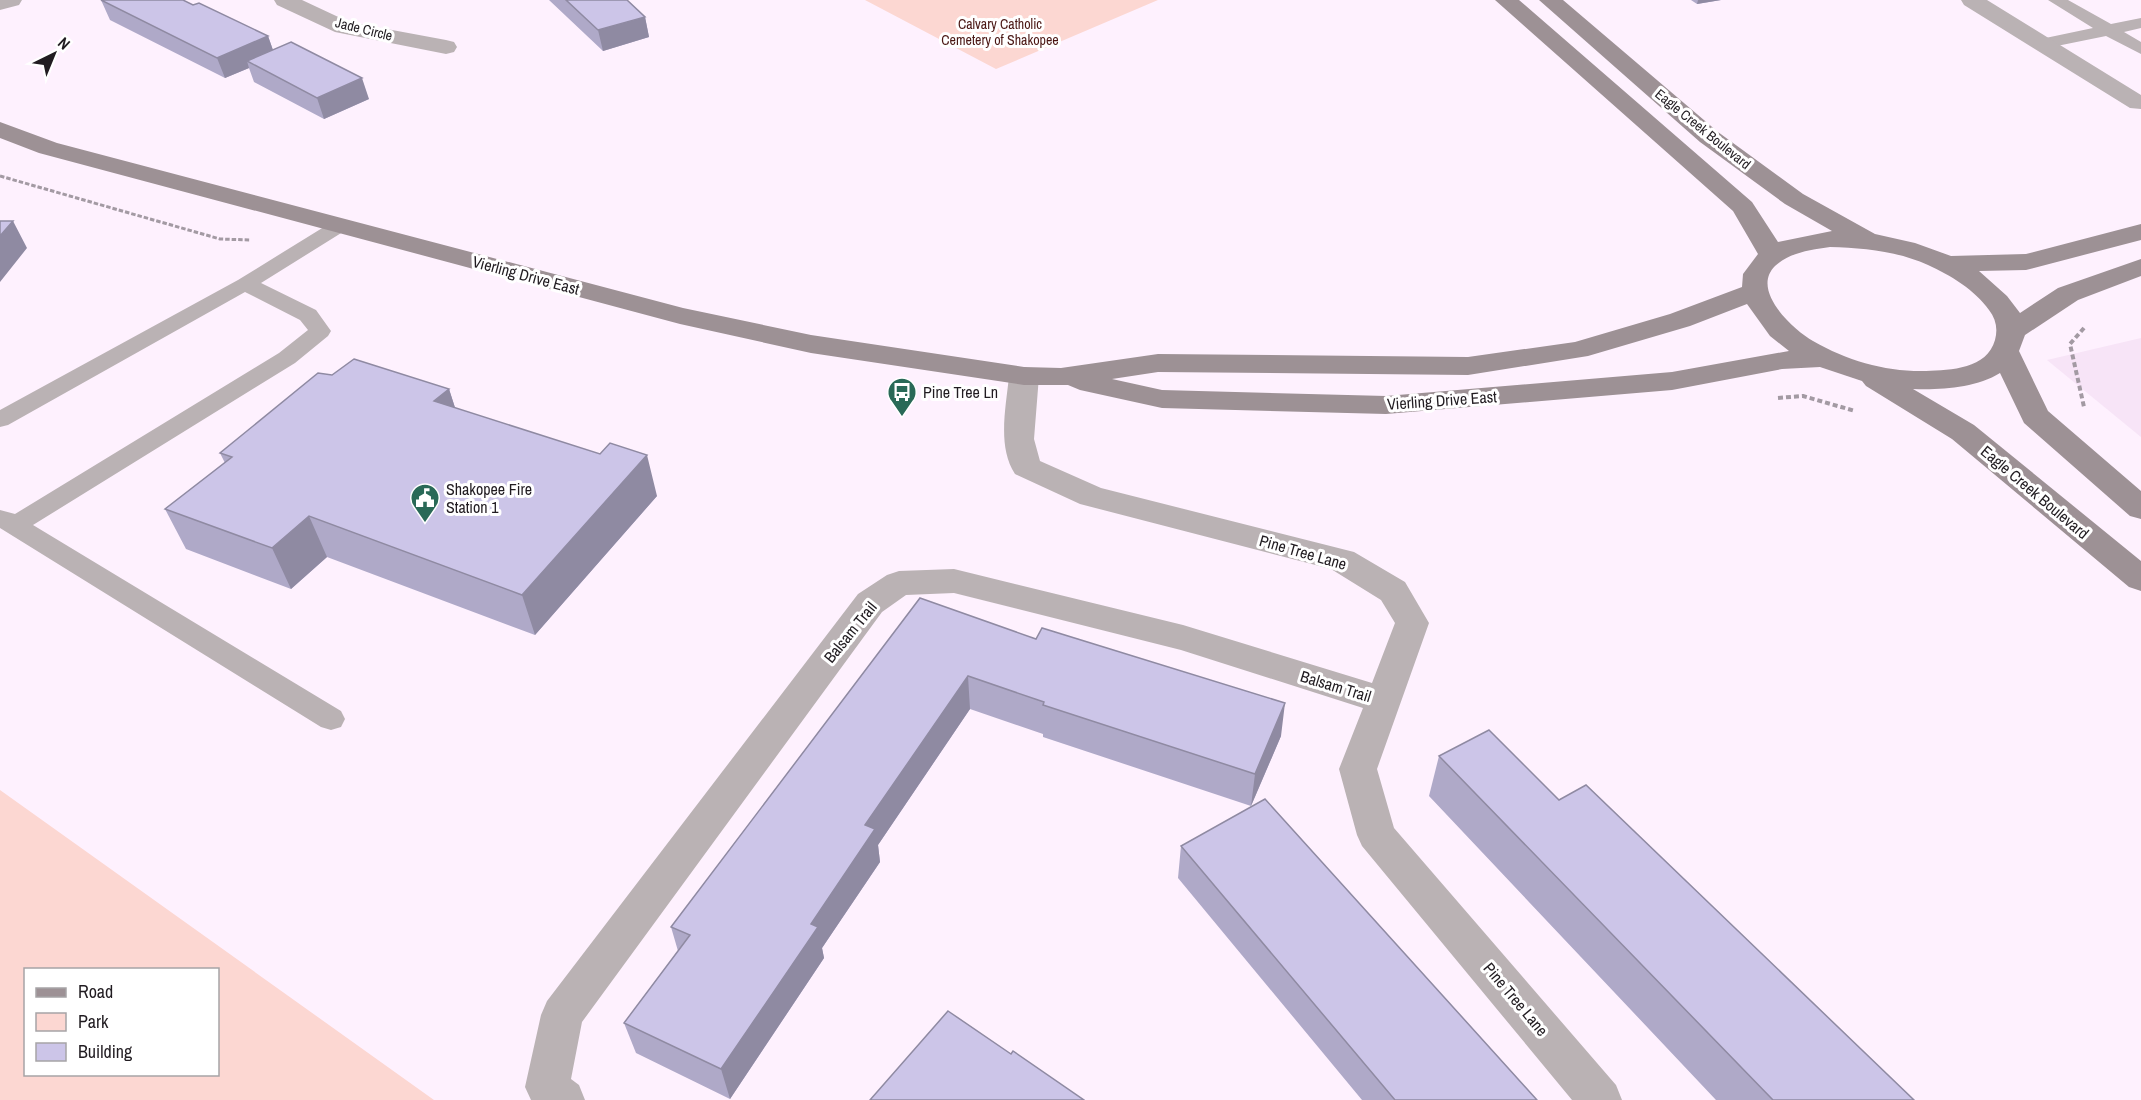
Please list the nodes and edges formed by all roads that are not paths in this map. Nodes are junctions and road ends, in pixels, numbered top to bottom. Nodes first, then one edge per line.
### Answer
1 (11, 0) edge
2 (285, 0) edge
3 (1506, 0) edge
4 (1550, 0) edge
5 (1972, 0) edge
6 (2056, 0) edge
7 (0, 4) edge
8 (2141, 23) edge
9 (2107, 30) junction
10 (2042, 44) junction
11 (446, 47) dead end
12 (2141, 49) edge
13 (2138, 103) dead end
14 (0, 129) edge
15 (339, 226) junction
16 (2141, 232) edge
17 (1868, 240) junction
18 (1772, 255) junction
19 (1947, 264) junction
20 (2141, 267) edge
21 (245, 284) junction
22 (1754, 292) junction
23 (2009, 342) junction
24 (1823, 358) junction
25 (1864, 373) junction
26 (1024, 376) junction
27 (1061, 377) junction
28 (0, 420) edge
29 (2141, 508) edge
30 (7, 520) edge
31 (2141, 579) edge
32 (1385, 701) junction
33 (331, 719) dead end
34 (563, 1100) edge
35 (1600, 1100) edge

1 - 7 street
2 - 11 street, Jade Circle
3 - 18 street, Eagle Creek Boulevard
4 - 17 street, Eagle Creek Boulevard
5 - 10 street
6 - 9 lane
8 - 9 lane
9 - 10 lane
9 - 12 lane
10 - 13 street
14 - 15 street, Vierling Drive East
15 - 21 lane
15 - 26 street, Vierling Drive East
16 - 19 street
17 - 18 street
17 - 19 street
18 - 22 street
19 - 23 street
20 - 23 street
21 - 28 lane
21 - 30 lane
22 - 24 street
22 - 27 street, Vierling Drive East
23 - 25 street
23 - 29 street
24 - 25 street
24 - 27 street, Vierling Drive East
25 - 31 street, Eagle Creek Boulevard
26 - 27 street, Vierling Drive East
26 - 32 street, Pine Tree Lane
30 - 33 lane
32 - 34 street, Balsam Trail
32 - 35 street, Pine Tree Lane

